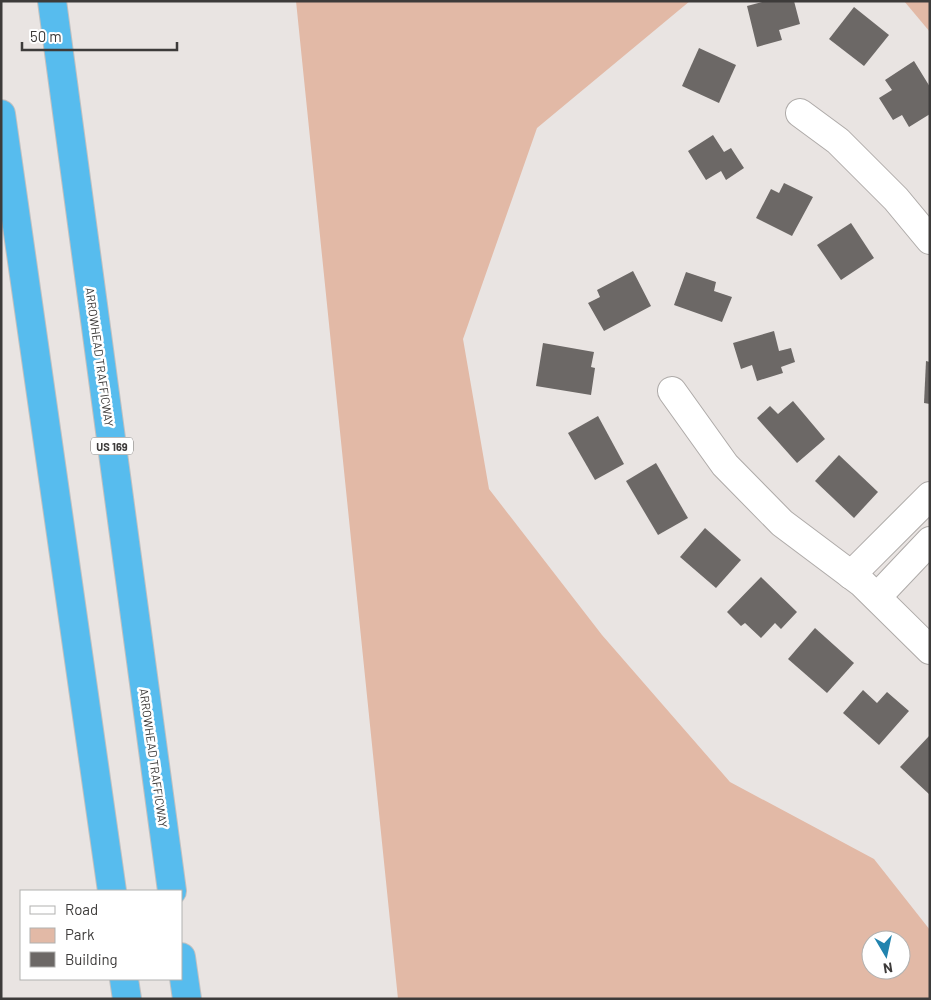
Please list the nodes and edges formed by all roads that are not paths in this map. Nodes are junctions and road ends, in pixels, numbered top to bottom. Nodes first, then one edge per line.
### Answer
1 (52, 1) edge
2 (800, 113) dead end
3 (1, 114) edge
4 (930, 240) edge
5 (672, 391) dead end
6 (930, 496) edge
7 (930, 541) edge
8 (851, 575) junction
9 (877, 597) junction
10 (930, 650) edge
11 (112, 890) edge
12 (172, 890) edge
13 (182, 964) edge
14 (124, 980) edge
15 (127, 999) edge
16 (187, 999) edge

1 - 12 highway, ARROWHEAD TRAFFICWAY / US 169
2 - 4 street
3 - 11 highway
5 - 8 street
6 - 8 street
7 - 9 street
8 - 9 street
9 - 10 street
13 - 16 highway
14 - 15 highway

